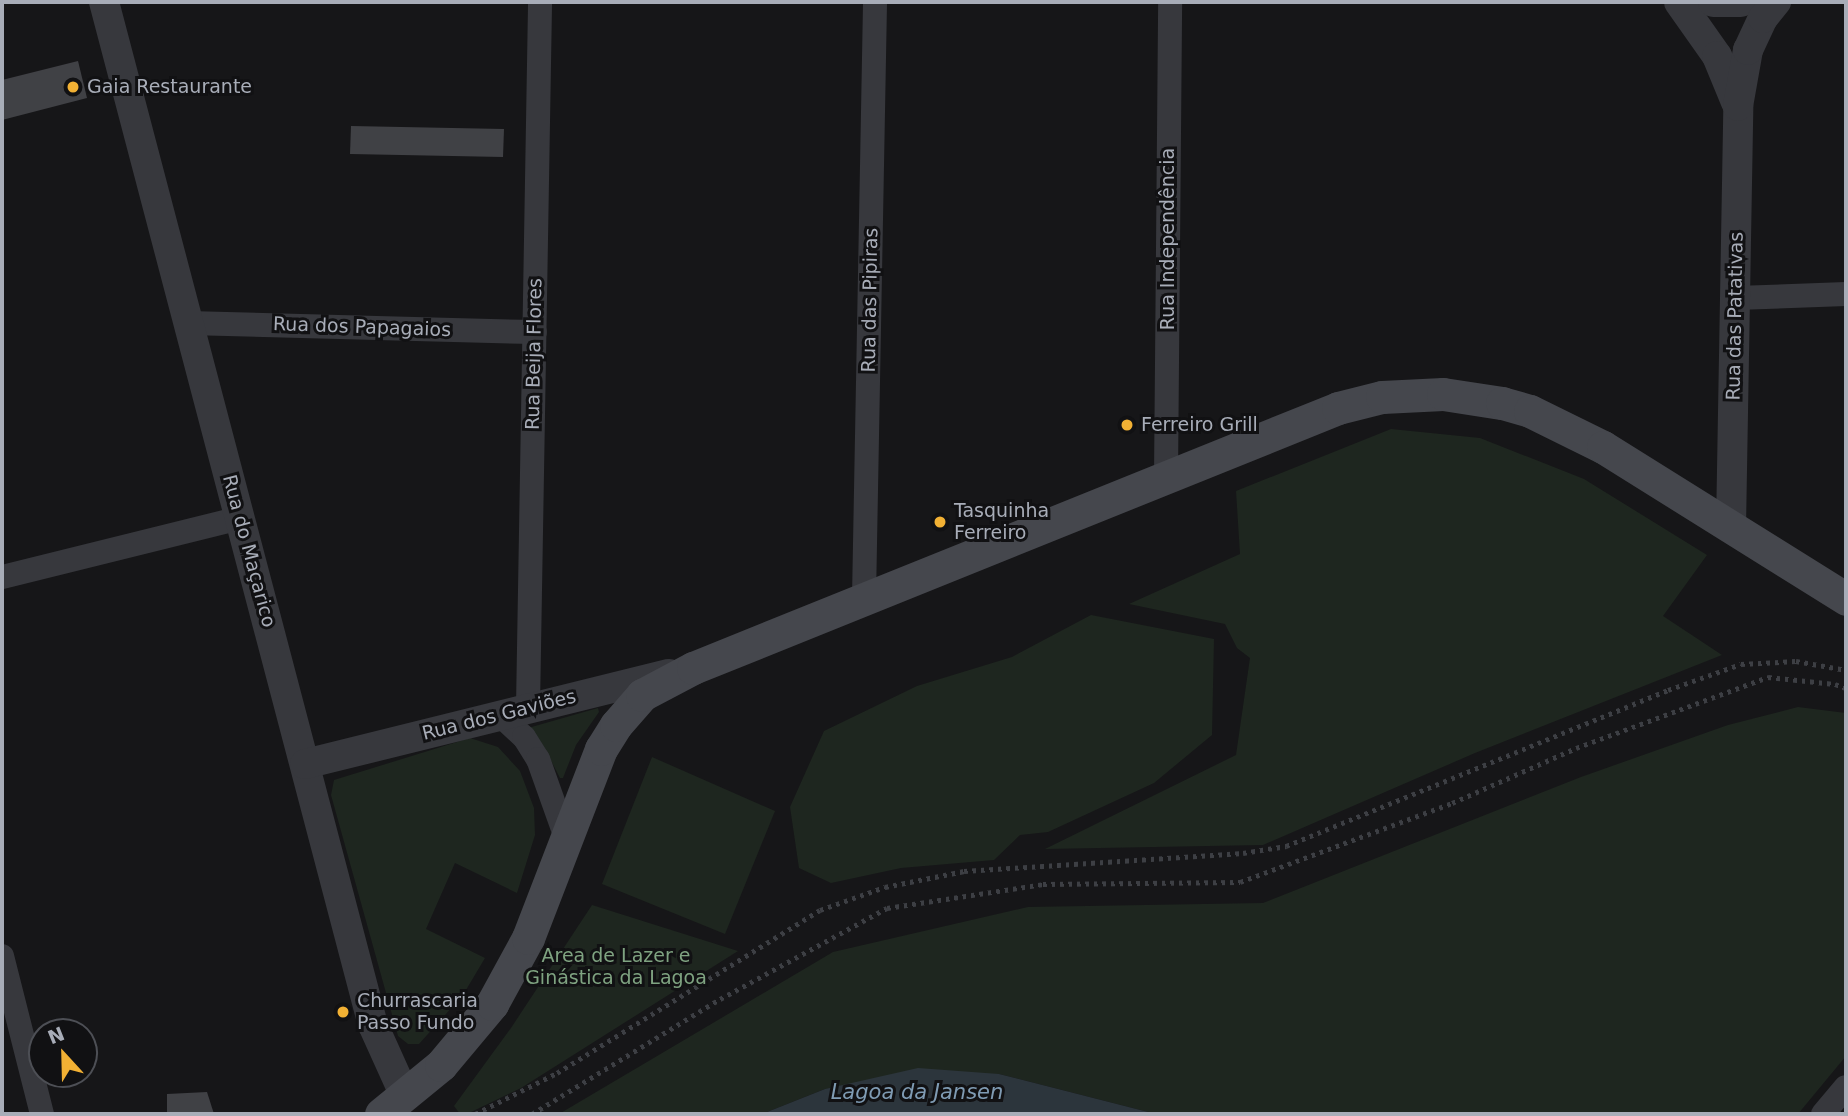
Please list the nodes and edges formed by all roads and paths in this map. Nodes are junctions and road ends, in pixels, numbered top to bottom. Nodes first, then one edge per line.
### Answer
1 (104, 2) edge
2 (540, 2) edge
3 (875, 2) edge
4 (1170, 2) edge
5 (1679, 2) edge
6 (1713, 2) edge
7 (1739, 2) edge
8 (1776, 2) edge
9 (1738, 106) junction
10 (1846, 295) edge
11 (1736, 298) junction
12 (188, 323) junction
13 (535, 332) junction
14 (1166, 477) junction
15 (240, 518) junction
16 (1731, 527) junction
17 (2, 577) edge
18 (864, 598) junction
19 (1846, 599) edge
20 (693, 668) junction
21 (1846, 670) edge
22 (1846, 688) edge
23 (528, 707) junction
24 (499, 714) junction
25 (305, 764) junction
26 (565, 835) junction
27 (2, 956) edge
28 (1846, 1087) edge
29 (393, 1105) edge
30 (42, 1114) edge
31 (475, 1114) edge
32 (532, 1114) edge
33 (1823, 1114) edge

1 - 12 street, Rua do Maçarico
2 - 13 street, Rua Beija Flores
3 - 18 street, Rua das Pipiras
4 - 14 street, Rua Independência
5 - 9 street, Rua das Patativas
6 - 7 street
8 - 9 street, Rua das Patativas
9 - 11 street, Rua das Patativas
10 - 11 street
11 - 16 street, Rua das Patativas
12 - 13 street, Rua dos Papagaios
12 - 15 street, Rua do Maçarico
13 - 23 street, Rua Beija Flores
14 - 16 main road
14 - 18 main road
15 - 17 street
15 - 25 street, Rua do Maçarico
16 - 19 main road
18 - 20 main road
20 - 23 street, Rua dos Gaviões
20 - 26 main road
21 - 31 path
22 - 32 path
23 - 24 street, Rua dos Gaviões
24 - 25 street, Rua dos Gaviões
24 - 26 street
25 - 29 street, Rua do Maçarico
26 - 29 main road
27 - 30 street
28 - 33 street

